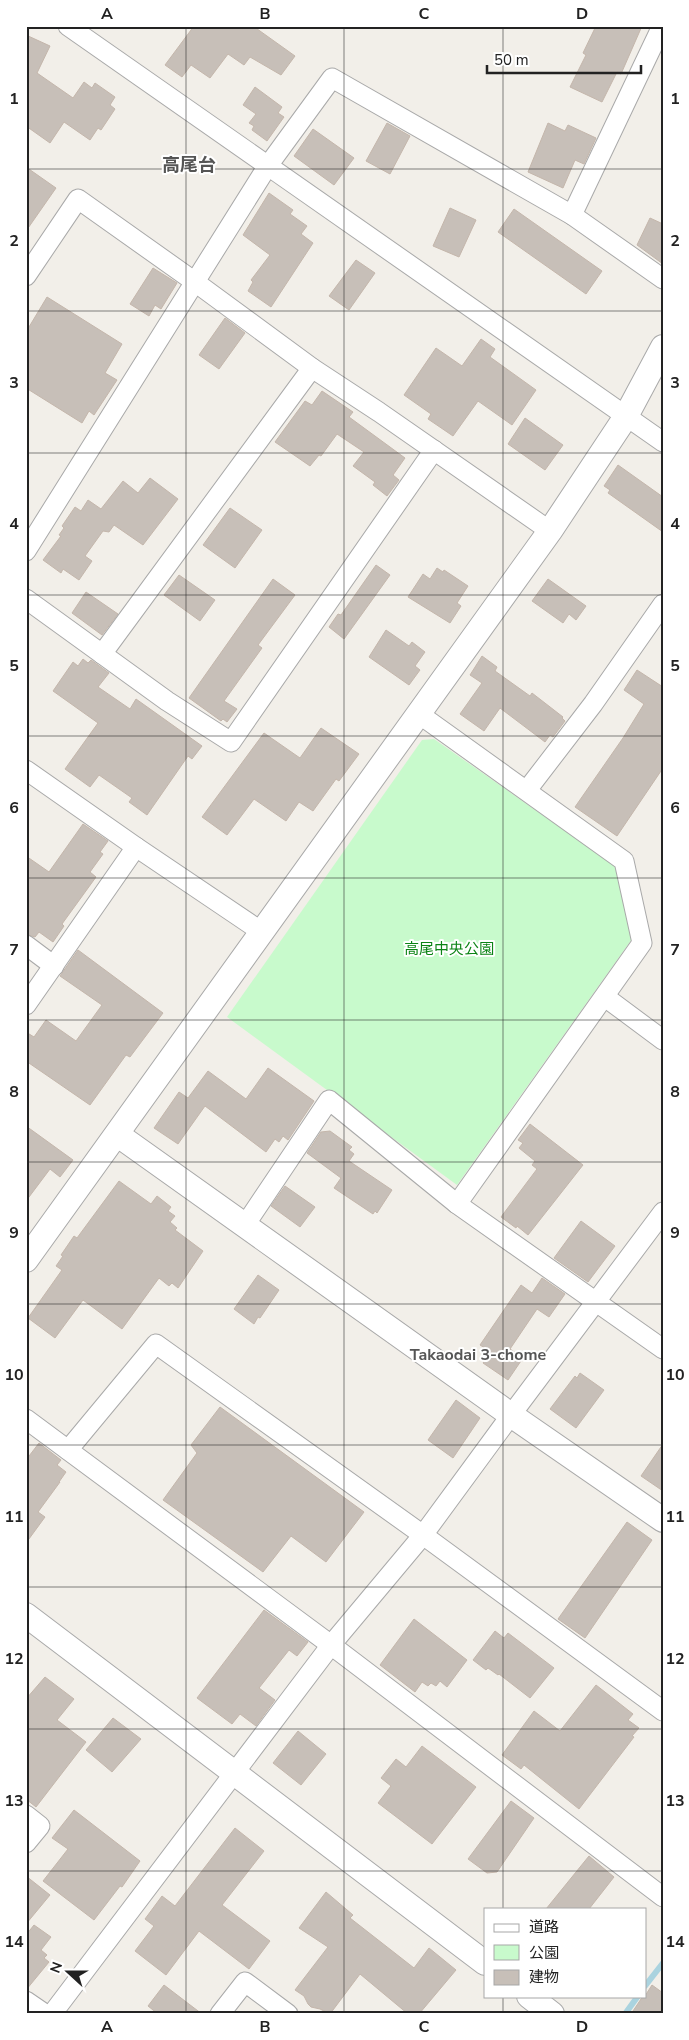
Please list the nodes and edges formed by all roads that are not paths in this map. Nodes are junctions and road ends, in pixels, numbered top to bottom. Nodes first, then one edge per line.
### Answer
1 (68, 26) edge
2 (662, 26) edge
3 (267, 167) junction
4 (572, 214) junction
5 (26, 276) edge
6 (663, 278) edge
7 (195, 282) junction
8 (663, 347) edge
9 (312, 368) junction
10 (625, 418) junction
11 (663, 442) edge
12 (434, 450) junction
13 (550, 532) junction
14 (26, 551) edge
15 (26, 599) edge
16 (663, 604) edge
17 (102, 654) junction
18 (419, 714) junction
19 (26, 770) edge
20 (527, 790) junction
21 (136, 847) junction
22 (262, 932) junction
23 (26, 945) edge
24 (54, 966) junction
25 (605, 997) junction
26 (26, 1004) edge
27 (663, 1040) edge
28 (118, 1135) junction
29 (458, 1204) junction
30 (663, 1212) edge
31 (245, 1225) junction
32 (26, 1260) edge
33 (596, 1301) junction
34 (663, 1349) edge
35 (511, 1415) junction
36 (26, 1419) edge
37 (68, 1450) junction
38 (663, 1520) edge
39 (424, 1535) junction
40 (26, 1615) edge
41 (331, 1645) junction
42 (663, 1711) edge
43 (236, 1773) junction
44 (26, 1815) edge
45 (26, 1843) edge
46 (663, 1897) edge
47 (484, 1962) edge
48 (532, 1998) edge
49 (26, 2001) edge
50 (45, 2014) edge
51 (52, 2014) edge
52 (220, 2014) edge
53 (288, 2014) edge
54 (552, 2014) edge

1 - 3 street
2 - 4 street
3 - 4 street
3 - 7 street
3 - 10 street
4 - 6 street
5 - 7 street
7 - 9 street
7 - 14 street
8 - 10 street
9 - 12 street
9 - 17 street
10 - 11 street
10 - 13 street
12 - 13 street
12 - 17 street
13 - 18 street
15 - 17 street
16 - 20 street
18 - 20 street
18 - 22 street
19 - 21 street
20 - 25 street
21 - 22 street
21 - 24 street
22 - 28 street
23 - 24 street
24 - 26 street
25 - 27 street
25 - 29 street
28 - 31 street
28 - 32 street
29 - 31 street
29 - 33 street
30 - 33 street
31 - 35 street
33 - 34 street
33 - 35 street
35 - 38 street
35 - 39 street
36 - 37 street
37 - 39 street
37 - 41 street
39 - 41 street
39 - 42 street
40 - 43 street
41 - 43 street
41 - 46 street
43 - 47 street
43 - 51 street
44 - 45 street
48 - 54 street
49 - 50 street
52 - 53 street

